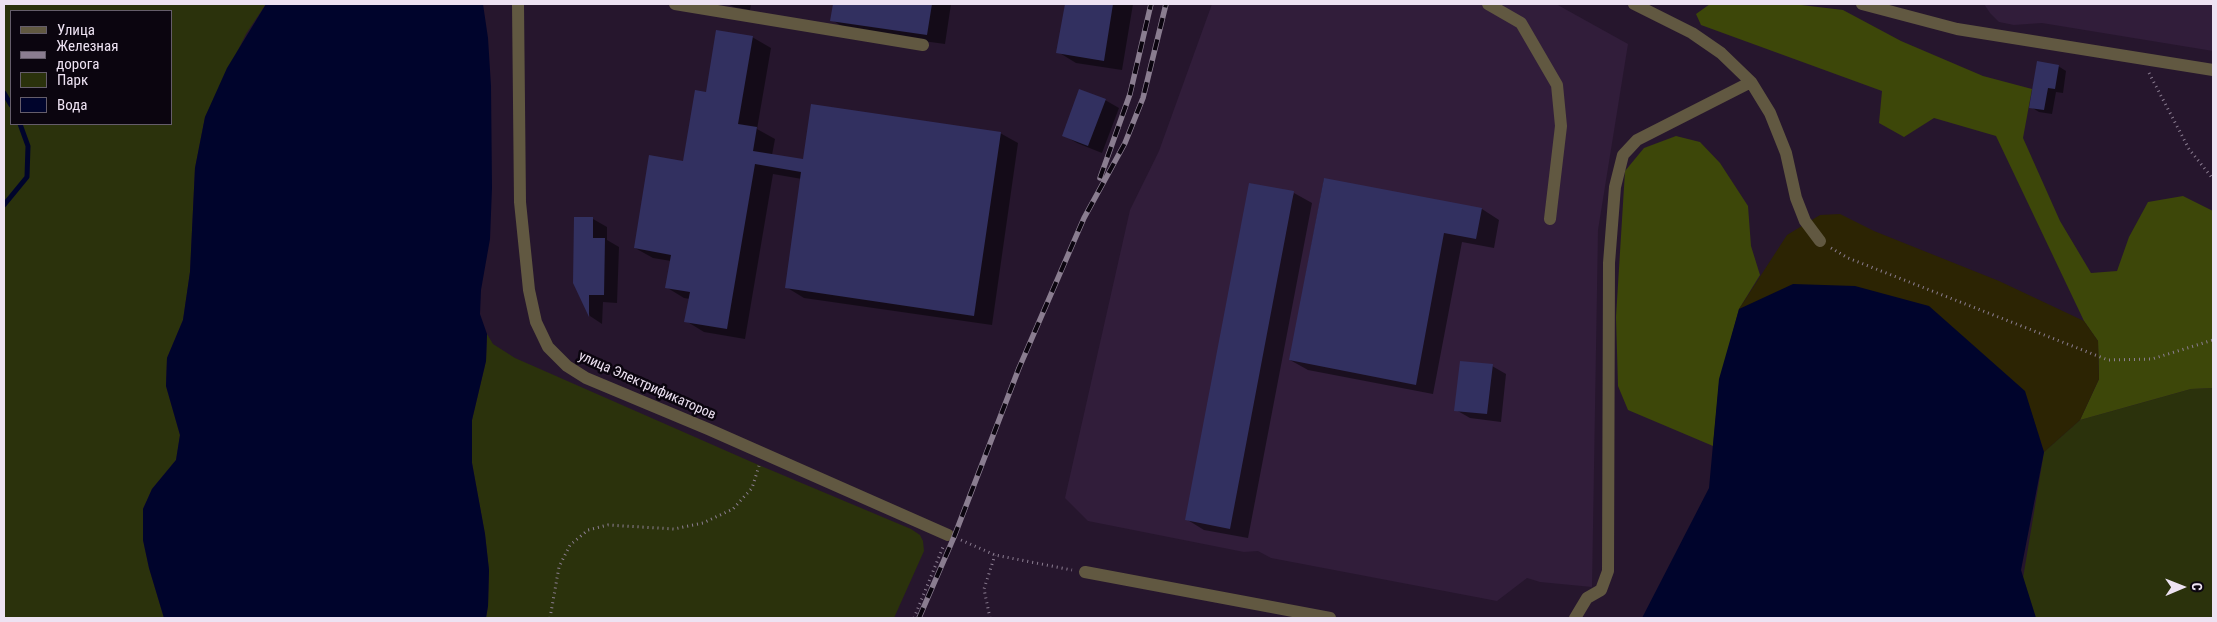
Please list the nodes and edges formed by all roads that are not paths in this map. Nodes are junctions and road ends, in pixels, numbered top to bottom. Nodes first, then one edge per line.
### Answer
1 (518, 4) edge
2 (675, 4) edge
3 (1488, 4) edge
4 (1634, 4) edge
5 (1862, 4) edge
6 (923, 45) dead end
7 (2213, 70) edge
8 (1751, 82) junction
9 (1550, 219) dead end
10 (1820, 242) road end
11 (948, 535) road end
12 (1085, 572) road end
13 (1330, 618) edge
14 (1575, 618) edge

1 - 11 street, улица Электрификаторов
2 - 6 street
3 - 9 street
4 - 8 street
5 - 7 street
8 - 10 street
8 - 14 street
12 - 13 street

